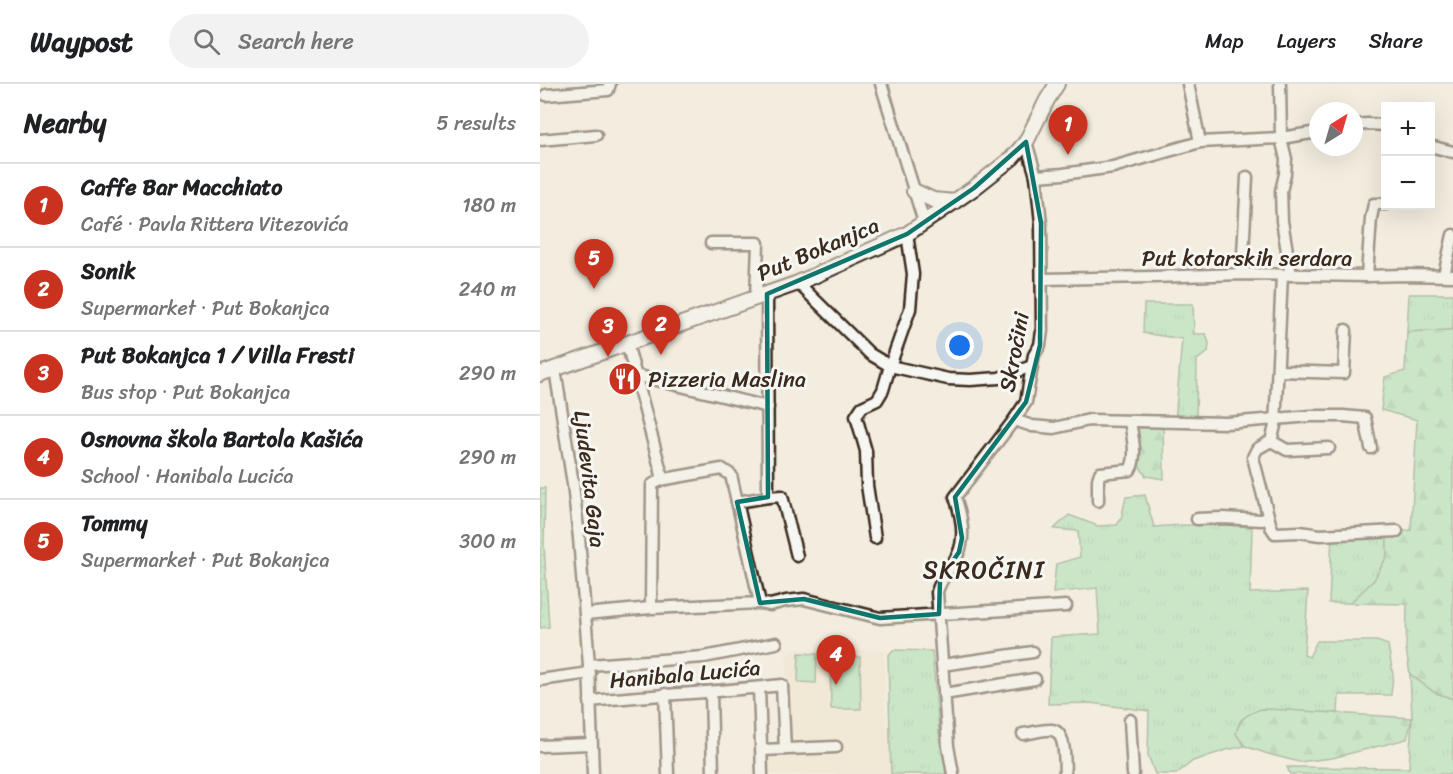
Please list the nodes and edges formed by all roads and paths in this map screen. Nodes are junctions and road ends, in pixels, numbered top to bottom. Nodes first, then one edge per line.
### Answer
1 (881, 84) edge
2 (1057, 84) edge
3 (1188, 84) edge
4 (1280, 84) edge
5 (609, 87) edge
6 (546, 95) dead end
7 (1363, 124) edge
8 (1381, 125) edge
9 (1309, 133) edge
10 (596, 135) dead end
11 (1281, 138) junction
12 (540, 140) edge
13 (1026, 142) junction
14 (1200, 142) junction
15 (1435, 147) edge
16 (1453, 152) edge
17 (1036, 176) junction
18 (1247, 177) dead end
19 (914, 191) junction
20 (954, 202) junction
21 (1381, 204) edge
22 (924, 222) junction
23 (907, 234) junction
24 (1453, 235) edge
25 (711, 243) dead end
26 (1242, 274) junction
27 (1286, 275) junction
28 (1448, 275) edge
29 (1367, 276) junction
30 (1042, 279) junction
31 (798, 283) junction
32 (762, 296) junction
33 (1346, 330) dead end
34 (627, 343) junction
35 (890, 366) junction
36 (1032, 366) junction
37 (555, 369) junction
38 (1279, 371) junction
39 (540, 374) edge
40 (635, 375) junction
41 (768, 407) junction
42 (1275, 418) junction
43 (1014, 420) junction
44 (1130, 421) junction
45 (1271, 441) junction
46 (1329, 448) dead end
47 (1371, 448) dead end
48 (663, 479) junction
49 (768, 497) junction
50 (1098, 501) dead end
51 (737, 502) junction
52 (1268, 518) junction
53 (1197, 519) dead end
54 (1397, 531) dead end
55 (875, 538) dead end
56 (797, 556) dead end
57 (760, 603) junction
58 (1066, 606) dead end
59 (651, 608) junction
60 (585, 614) junction
61 (939, 614) junction
62 (776, 643) dead end
63 (1033, 652) dead end
64 (942, 665) junction
65 (590, 669) junction
66 (1035, 679) dead end
67 (540, 680) edge
68 (759, 688) junction
69 (711, 692) junction
70 (665, 694) junction
71 (944, 694) junction
72 (590, 701) junction
73 (1130, 720) dead end
74 (1023, 734) dead end
75 (591, 744) junction
76 (540, 746) edge
77 (836, 747) dead end
78 (785, 749) junction
79 (762, 750) junction
80 (593, 774) edge
81 (668, 774) edge
82 (712, 774) edge
83 (762, 774) edge
84 (953, 774) edge
85 (1065, 774) edge
86 (1133, 774) edge

1 - 19 street
2 - 13 main road, Put Bokanjca
3 - 14 street
4 - 11 street
5 - 6 street
7 - 8 street
9 - 11 street
10 - 12 street
11 - 14 street
11 - 27 street
13 - 17 street, Skročini
13 - 20 main road, Put Bokanjca
14 - 17 street
15 - 16 street
17 - 30 street, Skročini
18 - 26 street
19 - 20 main road
19 - 22 street
20 - 22 main road, Put Bokanjca
21 - 29 street
22 - 23 main road, Put Bokanjca
23 - 31 main road, Put Bokanjca
23 - 35 street
24 - 28 street
25 - 32 street
26 - 27 street, Put kotarskih serdara
26 - 30 street, Put kotarskih serdara
27 - 29 street, Put kotarskih serdara
27 - 38 street
28 - 29 street, Put kotarskih serdara
30 - 36 street, Skročini
31 - 32 main road, Put Bokanjca
31 - 35 street
32 - 34 main road, Put Bokanjca
32 - 41 street
33 - 38 street
34 - 37 main road, Put Bokanjca
34 - 40 street
35 - 36 street
35 - 55 street
36 - 43 street, Skročini
37 - 39 main road, Put Bokanjca
37 - 60 street, Ljudevita Gaja
38 - 42 street
40 - 41 street
40 - 48 street
41 - 49 street
42 - 44 street
42 - 45 street
42 - 47 street
43 - 44 street
43 - 61 street, Skročini
44 - 50 street
45 - 46 street
45 - 52 street
48 - 51 street
48 - 59 street
49 - 51 street
49 - 56 street
51 - 57 street
52 - 53 street
52 - 54 street
57 - 59 street
57 - 61 street
58 - 61 street
59 - 60 street
60 - 65 street, Ljudevita Gaja
61 - 64 street, Skročini
62 - 65 street
63 - 64 street
64 - 71 street, Skročini
65 - 67 street
65 - 72 street, Ljudevita Gaja
66 - 71 street
68 - 69 street, Hanibala Lucića
68 - 78 street, Hanibala Lucića
68 - 79 street
69 - 70 street, Hanibala Lucića
69 - 82 street
70 - 72 street, Hanibala Lucića
70 - 81 street
71 - 84 street, Skročini
72 - 75 street, Ljudevita Gaja
73 - 86 street
74 - 85 street
75 - 76 street
75 - 80 street, Ljudevita Gaja
77 - 78 street
78 - 79 street
79 - 83 street

